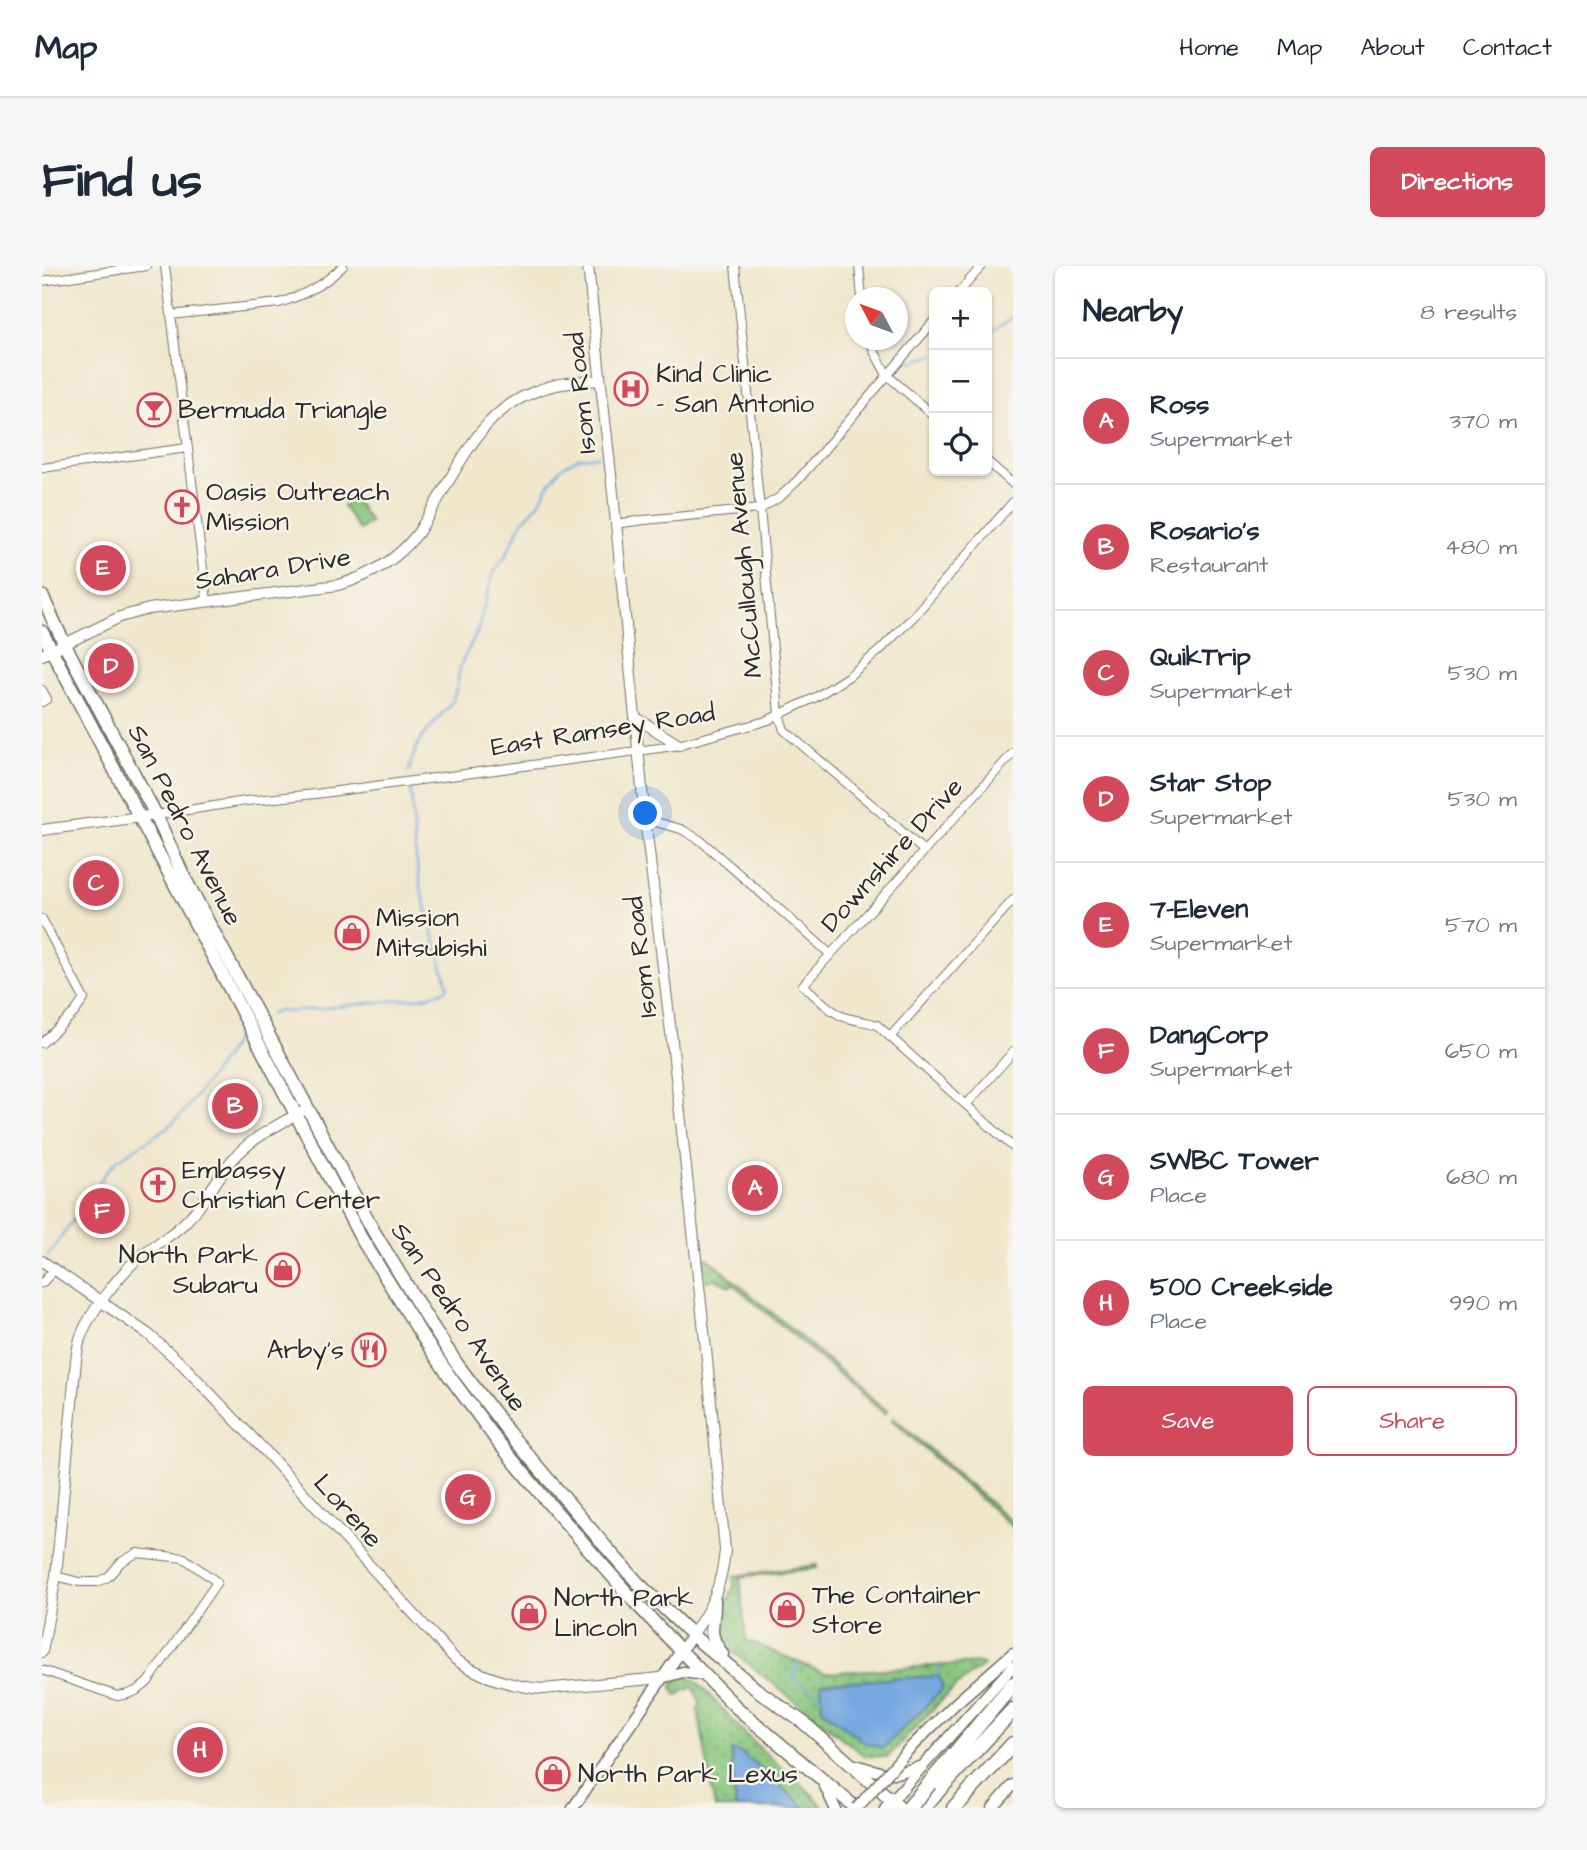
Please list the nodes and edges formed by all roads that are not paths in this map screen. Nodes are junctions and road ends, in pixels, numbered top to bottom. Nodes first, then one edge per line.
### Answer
1 (146, 266) edge
2 (165, 266) edge
3 (343, 266) edge
4 (588, 266) edge
5 (735, 266) edge
6 (859, 266) edge
7 (982, 266) edge
8 (42, 281) edge
9 (861, 287) edge
10 (963, 287) edge
11 (171, 314) junction
12 (929, 327) edge
13 (875, 350) edge
14 (887, 375) junction
15 (600, 380) junction
16 (931, 413) edge
17 (187, 449) junction
18 (992, 465) edge
19 (42, 468) edge
20 (1013, 484) edge
21 (1013, 502) edge
22 (760, 509) junction
23 (615, 524) junction
24 (42, 596) edge
25 (207, 601) junction
26 (42, 632) edge
27 (65, 645) junction
28 (47, 653) edge
29 (42, 690) edge
30 (42, 702) edge
31 (779, 714) junction
32 (635, 717) junction
33 (679, 745) junction
34 (638, 751) junction
35 (1013, 753) edge
36 (156, 815) junction
37 (139, 818) junction
38 (645, 819) junction
39 (42, 830) edge
40 (924, 851) junction
41 (1013, 900) edge
42 (42, 919) edge
43 (830, 954) junction
44 (220, 957) junction
45 (890, 1037) junction
46 (42, 1043) edge
47 (1013, 1052) edge
48 (966, 1105) junction
49 (302, 1112) junction
50 (1013, 1147) edge
51 (42, 1261) edge
52 (54, 1270) junction
53 (42, 1283) edge
54 (101, 1302) junction
55 (516, 1441) junction
56 (504, 1450) junction
57 (530, 1458) junction
58 (519, 1467) junction
59 (56, 1576) junction
60 (714, 1600) junction
61 (692, 1635) junction
62 (681, 1651) junction
63 (42, 1652) edge
64 (1013, 1653) edge
65 (726, 1664) junction
66 (1013, 1666) edge
67 (42, 1670) edge
68 (704, 1675) junction
69 (661, 1678) junction
70 (1013, 1684) edge
71 (1013, 1710) edge
72 (1013, 1744) edge
73 (1013, 1752) edge
74 (850, 1764) junction
75 (923, 1766) junction
76 (822, 1780) junction
77 (1013, 1785) edge
78 (934, 1787) junction
79 (892, 1805) edge
80 (573, 1808) edge
81 (835, 1808) edge
82 (856, 1808) edge
83 (909, 1808) edge
84 (922, 1808) edge
85 (959, 1808) edge
86 (993, 1808) edge

1 - 8 street
2 - 11 street
3 - 11 street
4 - 15 street, Isom Road
5 - 22 street, McCullough Avenue
6 - 9 street
7 - 10 street
11 - 17 street
12 - 14 street
13 - 14 street
14 - 16 street
14 - 22 street
15 - 23 street, Isom Road
15 - 25 street, Sahara Drive
17 - 19 street
17 - 25 street
18 - 20 street
21 - 31 street, East Ramsey Road
22 - 23 street
22 - 31 street, McCullough Avenue
23 - 32 street, Isom Road
24 - 27 main road, San Pedro Avenue
25 - 27 street, Sahara Drive
26 - 28 main road, San Pedro Avenue
27 - 28 street, Sahara Drive
27 - 36 main road, San Pedro Avenue
28 - 37 main road, San Pedro Avenue
29 - 30 street
31 - 33 street, East Ramsey Road
31 - 40 street, McCullough Avenue
32 - 33 street
32 - 34 street, Isom Road
33 - 34 street, East Ramsey Road
34 - 36 street, East Ramsey Road
34 - 38 street, Isom Road
35 - 40 street, Downshire Drive
36 - 37 street
36 - 44 main road, San Pedro Avenue
37 - 39 street
37 - 44 main road, San Pedro Avenue
38 - 43 street
38 - 60 street, Isom Road
40 - 43 street, Downshire Drive
41 - 45 street
42 - 46 street
43 - 45 street, Downshire Drive
44 - 49 main road, San Pedro Avenue
45 - 48 street
47 - 48 street
48 - 50 street
49 - 54 street
49 - 55 main road, San Pedro Avenue
49 - 56 main road, San Pedro Avenue
51 - 52 street, Lorene
52 - 53 street
52 - 54 street, Lorene
54 - 59 street
54 - 69 street, Lorene
55 - 56 main road
55 - 57 main road, San Pedro Avenue
56 - 58 main road, San Pedro Avenue
57 - 58 main road
57 - 61 main road, San Pedro Avenue
58 - 62 main road, San Pedro Avenue
59 - 63 street
59 - 67 street
60 - 61 street, Isom Road
60 - 65 main road
61 - 62 main road
61 - 65 main road, San Pedro Avenue
62 - 68 main road, San Pedro Avenue
62 - 69 main road
64 - 82 main road, bridge
65 - 74 main road, San Pedro Avenue
66 - 75 main road
68 - 69 main road
68 - 76 main road, San Pedro Avenue
69 - 80 main road
70 - 78 highway
71 - 78 highway
72 - 85 highway
73 - 85 highway
74 - 75 main road
74 - 79 main road, San Pedro Avenue
75 - 79 main road
75 - 84 main road
76 - 81 main road
76 - 82 main road, San Pedro Avenue
77 - 86 main road
78 - 83 highway, bridge
78 - 84 highway

